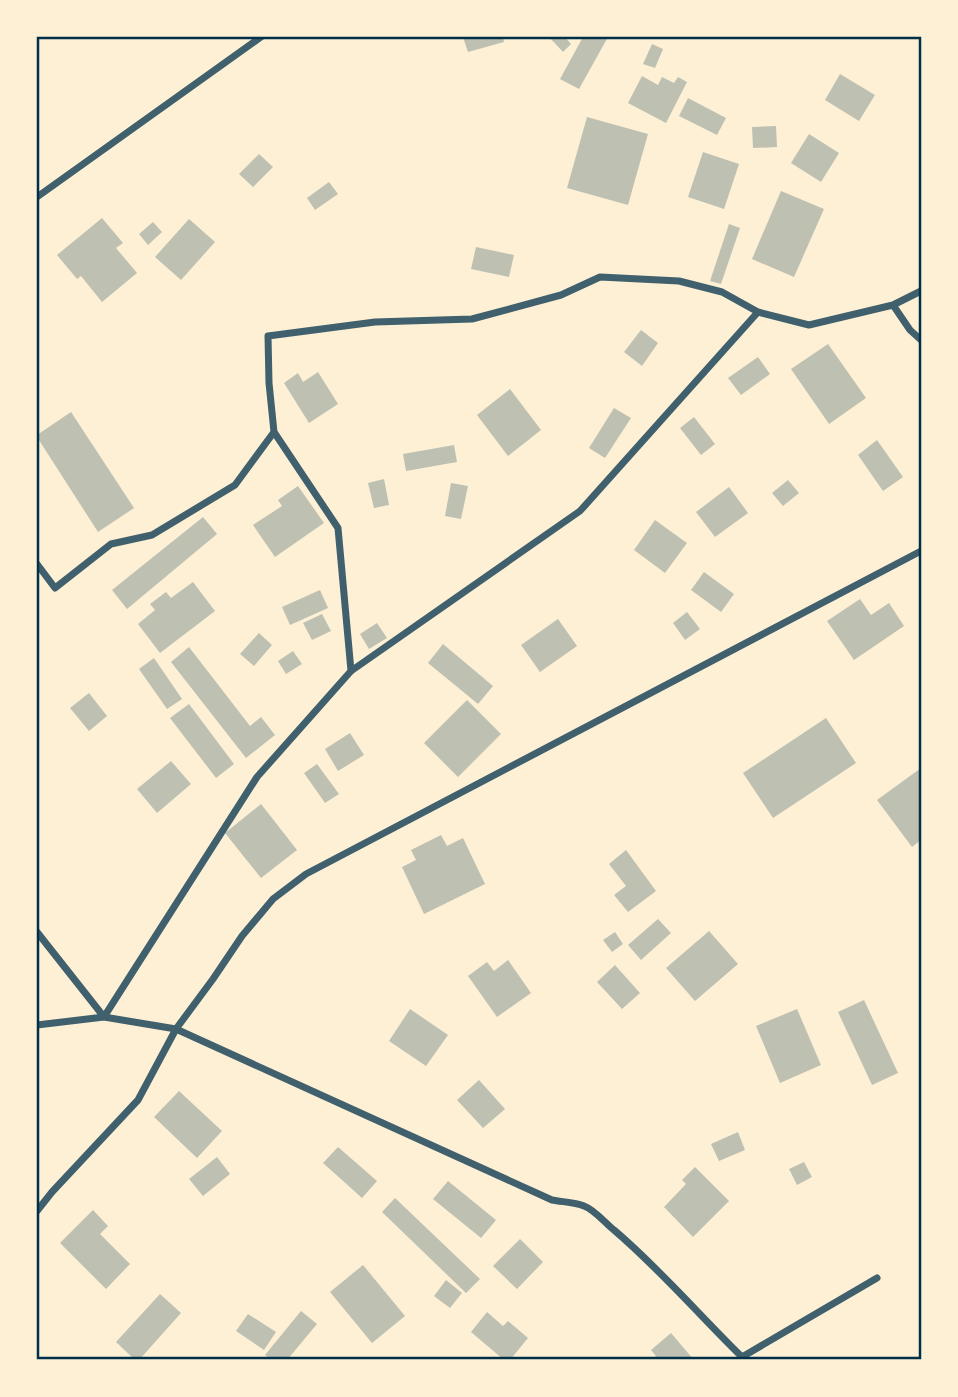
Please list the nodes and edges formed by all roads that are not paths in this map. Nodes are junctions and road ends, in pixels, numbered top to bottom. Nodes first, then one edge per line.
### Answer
1 (261, 37) edge
2 (37, 198) edge
3 (921, 291) edge
4 (892, 305) junction
5 (758, 312) junction
6 (921, 340) edge
7 (274, 432) junction
8 (921, 551) edge
9 (37, 564) edge
10 (351, 671) junction
11 (37, 932) edge
12 (104, 1017) junction
13 (37, 1026) edge
14 (176, 1030) junction
15 (37, 1212) edge
16 (877, 1279) dead end

1 - 2 street
3 - 4 street
4 - 5 street
4 - 6 street
5 - 7 street
5 - 10 street
7 - 9 street
7 - 10 street
8 - 14 street
10 - 12 street
11 - 12 street
12 - 13 street
12 - 14 street
14 - 15 street
14 - 16 street

